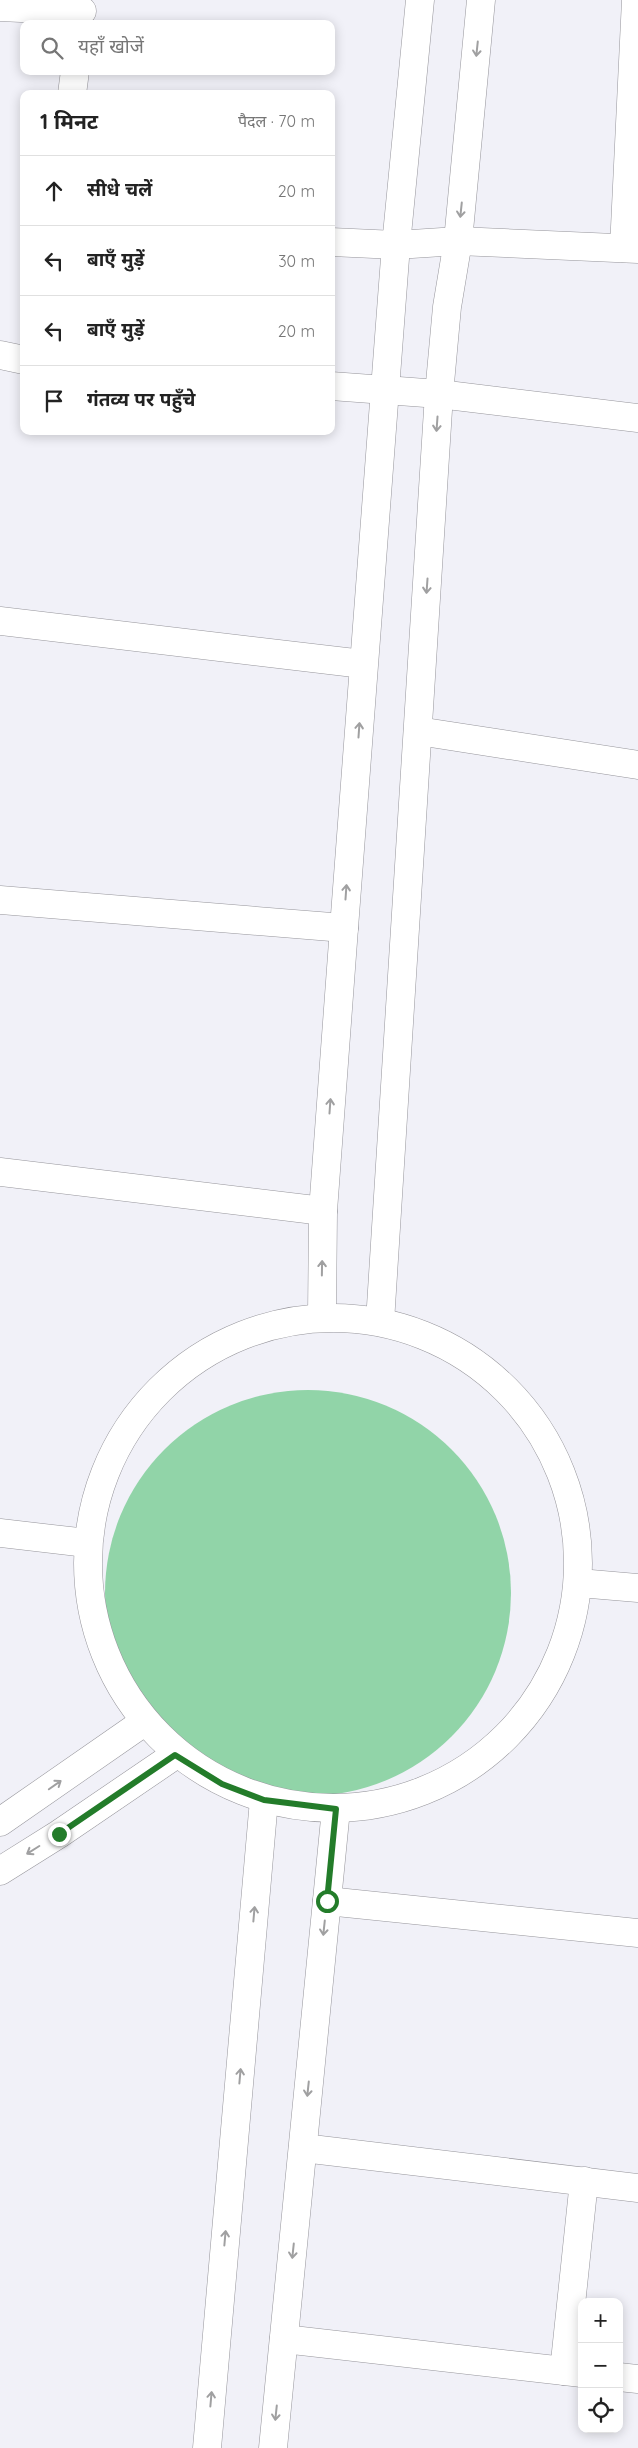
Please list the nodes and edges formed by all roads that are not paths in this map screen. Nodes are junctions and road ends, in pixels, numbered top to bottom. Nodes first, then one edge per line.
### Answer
1 (420, 0) edge
2 (481, 0) edge
3 (636, 0) edge
4 (0, 7) edge
5 (82, 12) edge
6 (74, 75) edge
7 (73, 90) edge
8 (458, 241) junction
9 (335, 242) edge
10 (396, 245) junction
11 (631, 249) edge
12 (0, 355) edge
13 (20, 359) edge
14 (335, 386) edge
15 (386, 390) junction
16 (439, 394) junction
17 (638, 418) edge
18 (0, 621) edge
19 (364, 664) junction
20 (418, 731) junction
21 (638, 765) edge
22 (0, 900) edge
23 (344, 928) junction
24 (0, 1172) edge
25 (323, 1211) junction
26 (322, 1317) junction
27 (380, 1322) junction
28 (0, 1533) edge
29 (87, 1543) junction
30 (579, 1583) junction
31 (638, 1588) edge
32 (144, 1722) junction
33 (175, 1755) junction
34 (264, 1800) junction
35 (336, 1809) junction
36 (0, 1822) edge
37 (0, 1870) edge
38 (327, 1901) junction
39 (638, 1933) edge
40 (303, 2148) junction
41 (584, 2181) junction
42 (638, 2188) edge
43 (284, 2339) junction
44 (573, 2372) edge
45 (623, 2377) edge
46 (638, 2379) edge
47 (207, 2448) edge
48 (273, 2448) edge

1 - 10 street
2 -> 8 street
3 - 11 street
4 - 5 street
6 - 7 street
8 - 10 street
8 - 11 street
8 - 16 street
9 - 10 street
10 - 15 street
12 - 13 street
14 - 15 street
15 - 16 street
15 - 19 street
16 - 17 street
16 -> 20 street
18 - 19 street
23 -> 19 street
20 - 21 street
20 - 27 street
22 - 23 street
25 -> 23 street
24 - 25 street
26 -> 25 street
26 - 27 street
26 - 29 street
27 - 30 street
28 - 29 street
29 - 32 street
30 - 31 street
30 - 35 street
32 - 33 street
36 -> 32 street
33 - 34 street
33 -> 37 street
34 - 35 street
47 -> 34 street
35 - 38 street
38 - 39 street
38 -> 40 street
40 - 41 street
40 -> 43 street
41 - 42 street
41 - 44 street
43 - 44 street
43 -> 48 street
45 - 46 street

